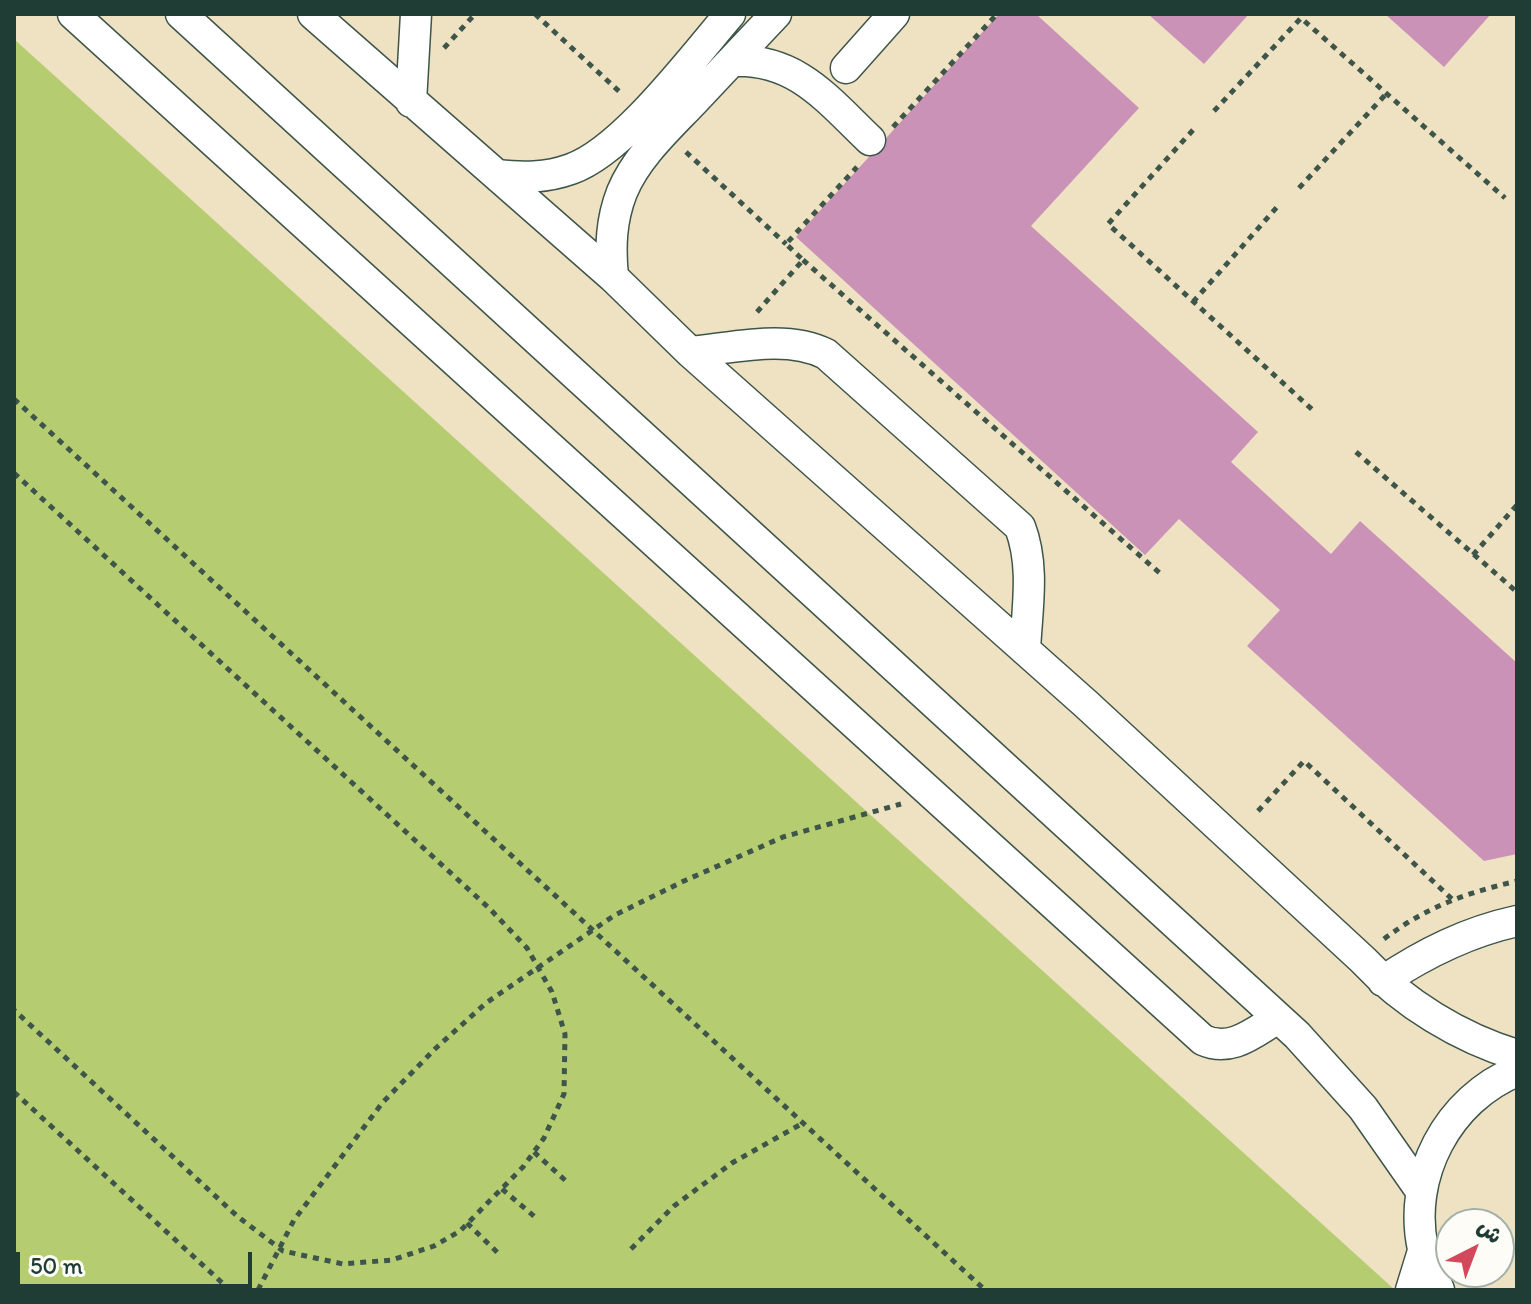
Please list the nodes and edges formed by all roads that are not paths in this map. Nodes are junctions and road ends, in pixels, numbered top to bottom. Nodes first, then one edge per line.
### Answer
1 (73, 14) edge
2 (181, 14) edge
3 (313, 14) edge
4 (416, 14) edge
5 (730, 14) edge
6 (776, 14) edge
7 (894, 14) edge
8 (707, 26) edge
9 (732, 61) junction
10 (846, 68) dead end
11 (411, 102) junction
12 (654, 123) junction
13 (874, 144) road end
14 (497, 175) junction
15 (613, 277) junction
16 (690, 352) junction
17 (1025, 650) junction
18 (1517, 921) edge
19 (1373, 970) junction
20 (1278, 1018) junction
21 (1517, 1055) edge
22 (1517, 1071) edge
23 (1421, 1191) junction
24 (1423, 1251) junction
25 (1411, 1290) edge
26 (1439, 1290) edge

1 - 20 street
2 - 20 street
3 - 11 street
4 - 11 street
5 - 8 street
6 - 9 street
7 - 10 street
8 - 12 street
9 - 12 street
9 - 13 street
11 - 14 street
12 - 14 street
12 - 15 street
14 - 15 street
15 - 16 street
16 - 17 street
16 - 17 street
17 - 19 street
18 - 19 street
19 - 21 street
20 - 23 street
22 - 23 street
23 - 24 street
24 - 25 street
24 - 26 street

